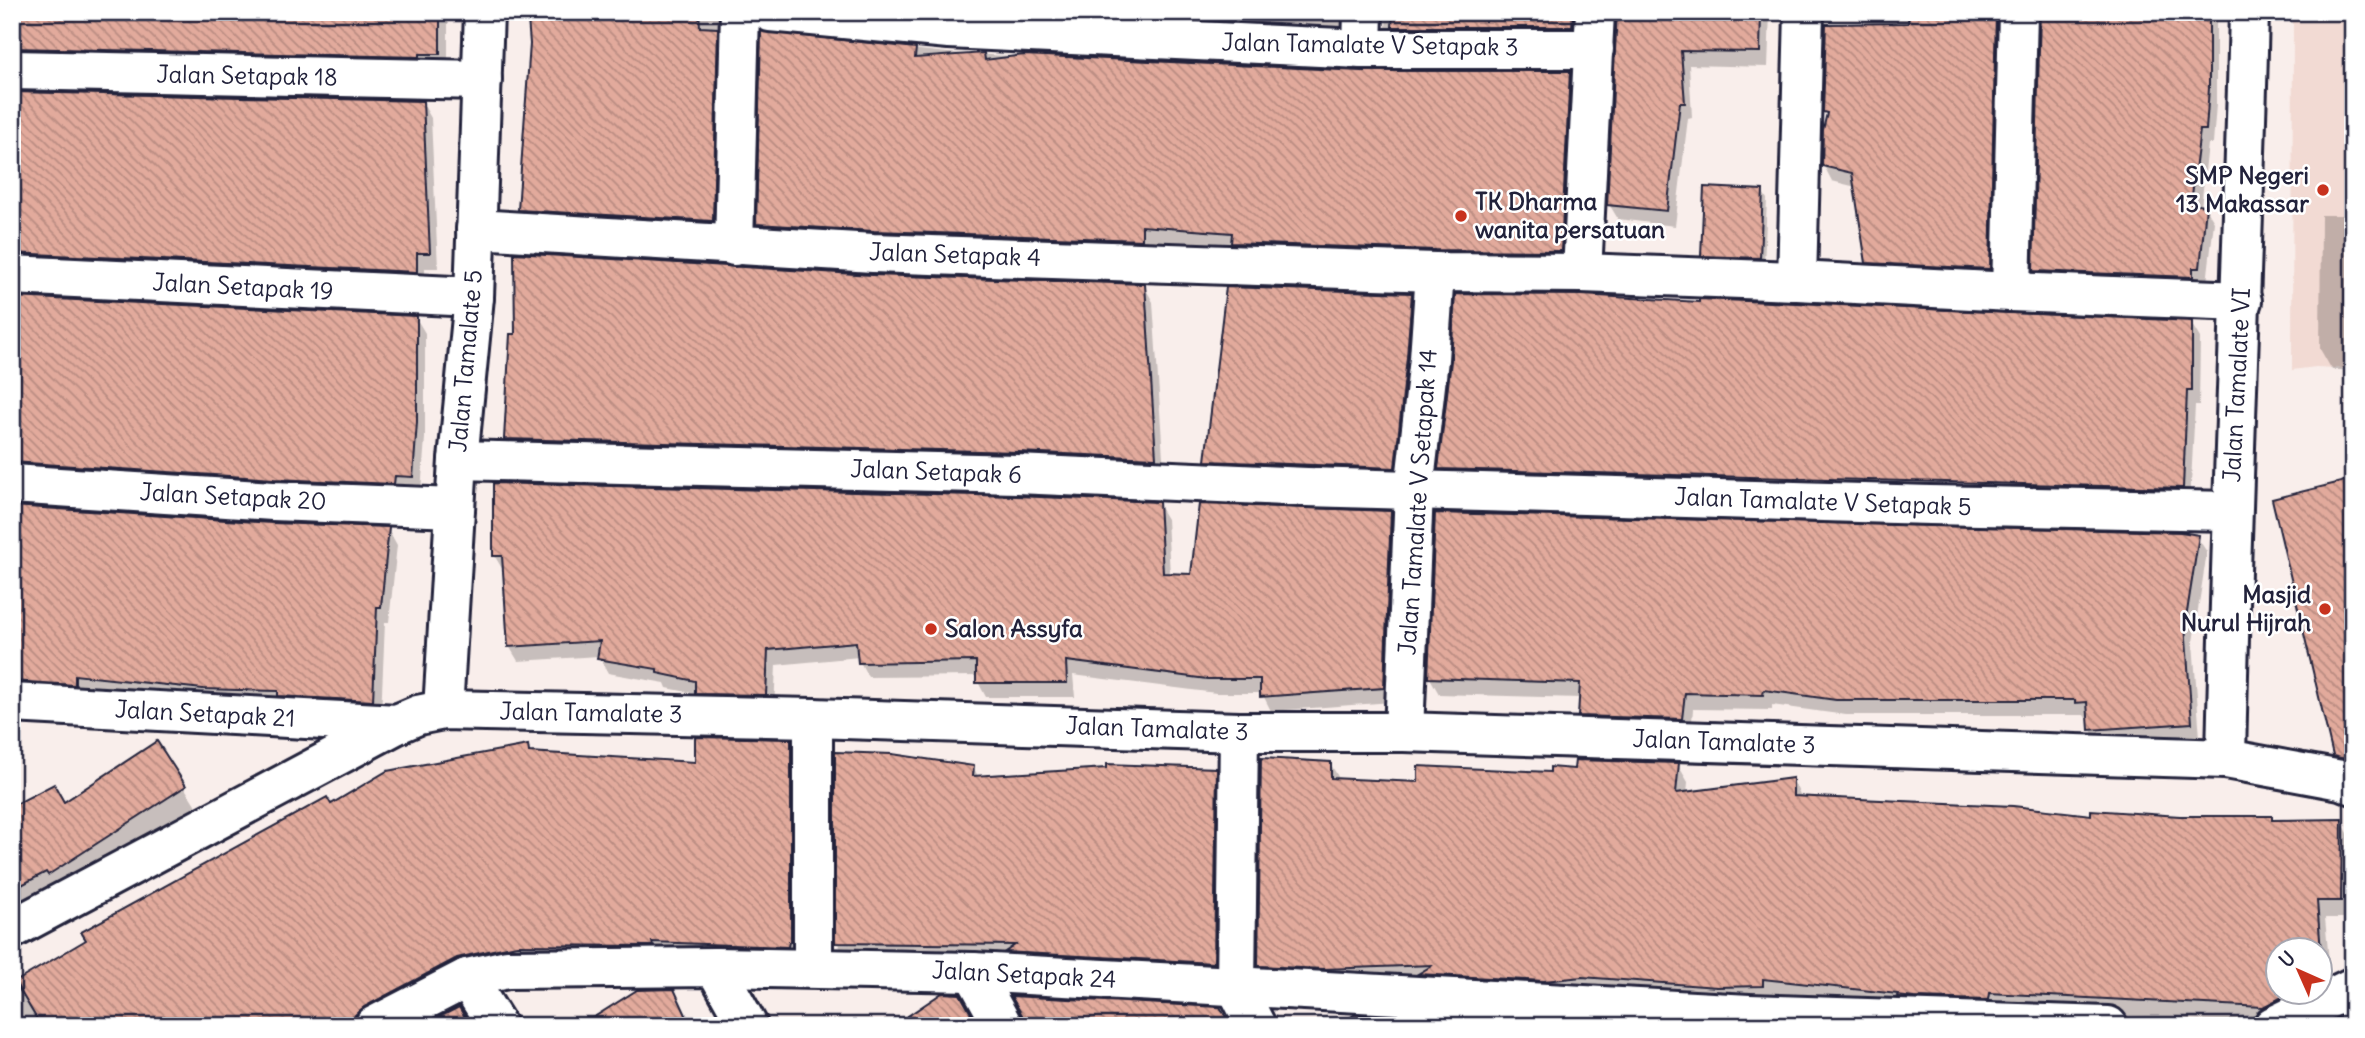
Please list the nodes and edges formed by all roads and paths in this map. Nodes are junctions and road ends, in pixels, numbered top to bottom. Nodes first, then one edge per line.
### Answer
1 (484, 12) edge
2 (740, 12) edge
3 (770, 12) edge
4 (1804, 12) edge
5 (2018, 12) edge
6 (2249, 12) edge
7 (949, 21) edge
8 (1161, 26) edge
9 (1362, 31) edge
10 (1595, 31) edge
11 (12, 70) edge
12 (482, 80) junction
13 (477, 229) junction
14 (734, 246) junction
15 (1435, 272) junction
16 (1582, 273) junction
17 (12, 275) edge
18 (1797, 281) junction
19 (2011, 292) junction
20 (474, 297) junction
21 (2242, 301) junction
22 (458, 460) junction
23 (12, 484) edge
24 (1414, 490) junction
25 (455, 508) junction
26 (2231, 510) junction
27 (12, 703) edge
28 (443, 710) junction
29 (813, 718) junction
30 (397, 724) junction
31 (1239, 732) junction
32 (1404, 732) junction
33 (2226, 759) junction
34 (2353, 785) edge
35 (12, 929) edge
36 (715, 967) junction
37 (813, 968) junction
38 (973, 972) junction
39 (467, 978) junction
40 (1236, 987) junction
41 (2353, 987) edge
42 (1501, 1014) edge
43 (1752, 1020) edge
44 (2010, 1023) edge
45 (374, 1026) edge
46 (497, 1026) edge
47 (748, 1026) edge
48 (1003, 1026) edge
49 (1256, 1026) edge
50 (2108, 1026) edge
51 (2273, 1026) edge

1 - 12 street, Jalan Tamalate 5
2 - 14 street
3 - 7 street, Jalan Tamalate V Setapak 3
4 - 18 street
5 - 19 street
6 - 21 street, Jalan Tamalate VI
7 - 8 street, Jalan Tamalate V Setapak 3
8 - 9 street, Jalan Tamalate V Setapak 3
9 - 10 street, Jalan Tamalate V Setapak 3
10 - 16 street
11 - 12 street, Jalan Setapak 18
12 - 13 street, Jalan Tamalate 5
13 - 14 street, Jalan Setapak 4
13 - 20 street, Jalan Tamalate 5
14 - 15 street, Jalan Setapak 4
15 - 16 street, Jalan Setapak 4
15 - 24 street, Jalan Tamalate V Setapak 14
16 - 18 street, Jalan Setapak 4
17 - 20 street, Jalan Setapak 19
18 - 19 street, Jalan Setapak 4
19 - 21 street, Jalan Setapak 4
20 - 22 street, Jalan Tamalate 5
21 - 26 street, Jalan Tamalate VI
22 - 24 street, Jalan Setapak 6
22 - 25 street, Jalan Tamalate 5
23 - 25 street, Jalan Setapak 20
24 - 26 street, Jalan Tamalate V Setapak 5
24 - 32 street, Jalan Tamalate V Setapak 14
25 - 28 street, Jalan Tamalate 5
26 - 33 street, Jalan Tamalate VI
27 - 30 street, Jalan Setapak 21
28 - 29 street, Jalan Tamalate 3
28 - 30 street, Jalan Tamalate 3
29 - 31 street, Jalan Tamalate 3
29 - 37 street
30 - 35 street, Jalan Tamalate 3
31 - 32 street, Jalan Tamalate 3
31 - 40 street
32 - 33 street, Jalan Tamalate 3
33 - 34 street, Jalan Tamalate 3
36 - 37 street, Jalan Setapak 24
36 - 39 street, Jalan Setapak 24
36 - 47 street
37 - 38 street, Jalan Setapak 24
38 - 40 street, Jalan Setapak 24
38 - 48 street
39 - 45 street, Jalan Setapak 24
39 - 46 street
40 - 42 street, Jalan Setapak 24
40 - 49 street
41 - 51 street
42 - 43 street, Jalan Setapak 24
43 - 44 street, Jalan Setapak 24
44 - 50 street, Jalan Setapak 24

